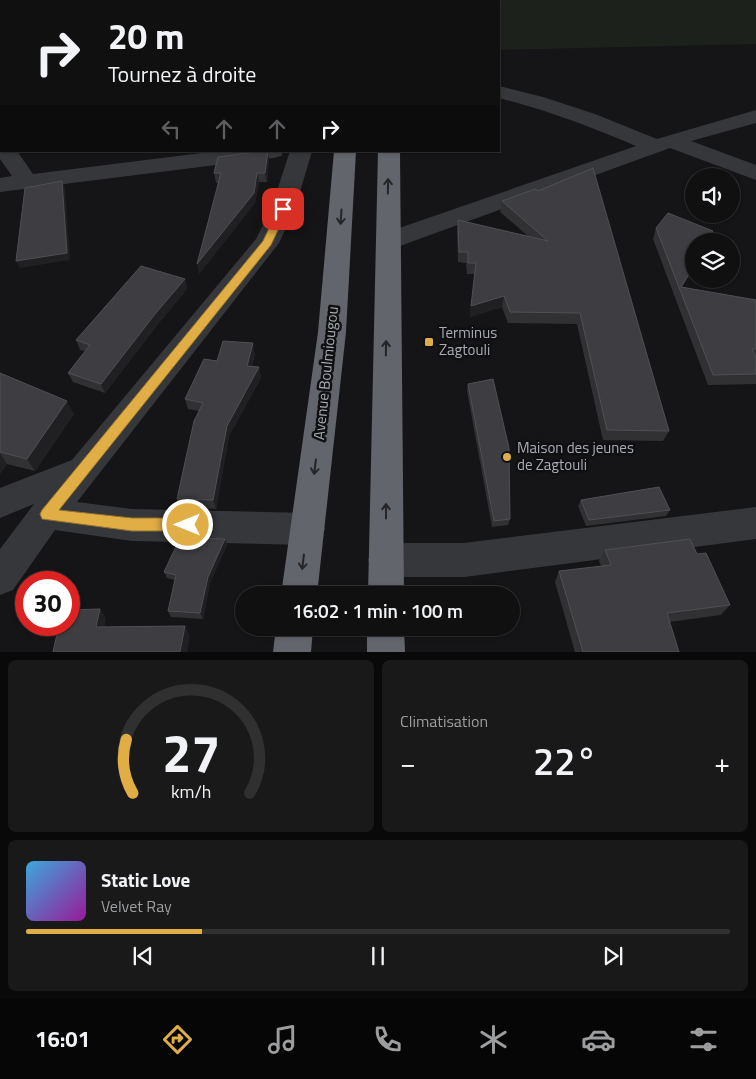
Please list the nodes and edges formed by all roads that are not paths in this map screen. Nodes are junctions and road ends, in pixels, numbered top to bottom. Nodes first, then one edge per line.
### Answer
1 (500, 92) edge
2 (756, 116) edge
3 (663, 144) junction
4 (7, 152) edge
5 (265, 152) edge
6 (301, 152) edge
7 (345, 152) edge
8 (389, 152) edge
9 (756, 173) edge
10 (26, 181) junction
11 (0, 185) edge
12 (388, 241) junction
13 (84, 470) junction
14 (0, 503) edge
15 (47, 514) junction
16 (756, 523) edge
17 (308, 529) junction
18 (386, 560) junction
19 (0, 578) edge
20 (300, 586) edge
21 (386, 586) edge
22 (294, 636) edge
23 (386, 636) edge
24 (292, 652) edge
25 (386, 652) edge

1 - 3 street
2 - 3 street
3 - 9 street
3 - 12 street
4 - 10 street
5 - 10 street
6 - 13 street
7 -> 17 highway, Avenue Boulmiougou
12 -> 8 highway
10 - 11 street
18 -> 12 highway
13 - 14 street
13 - 15 street
15 - 17 street
15 - 19 street
16 - 18 street
17 -> 20 highway, Avenue Boulmiougou
18 - 21 highway
22 - 24 highway
23 - 25 highway

